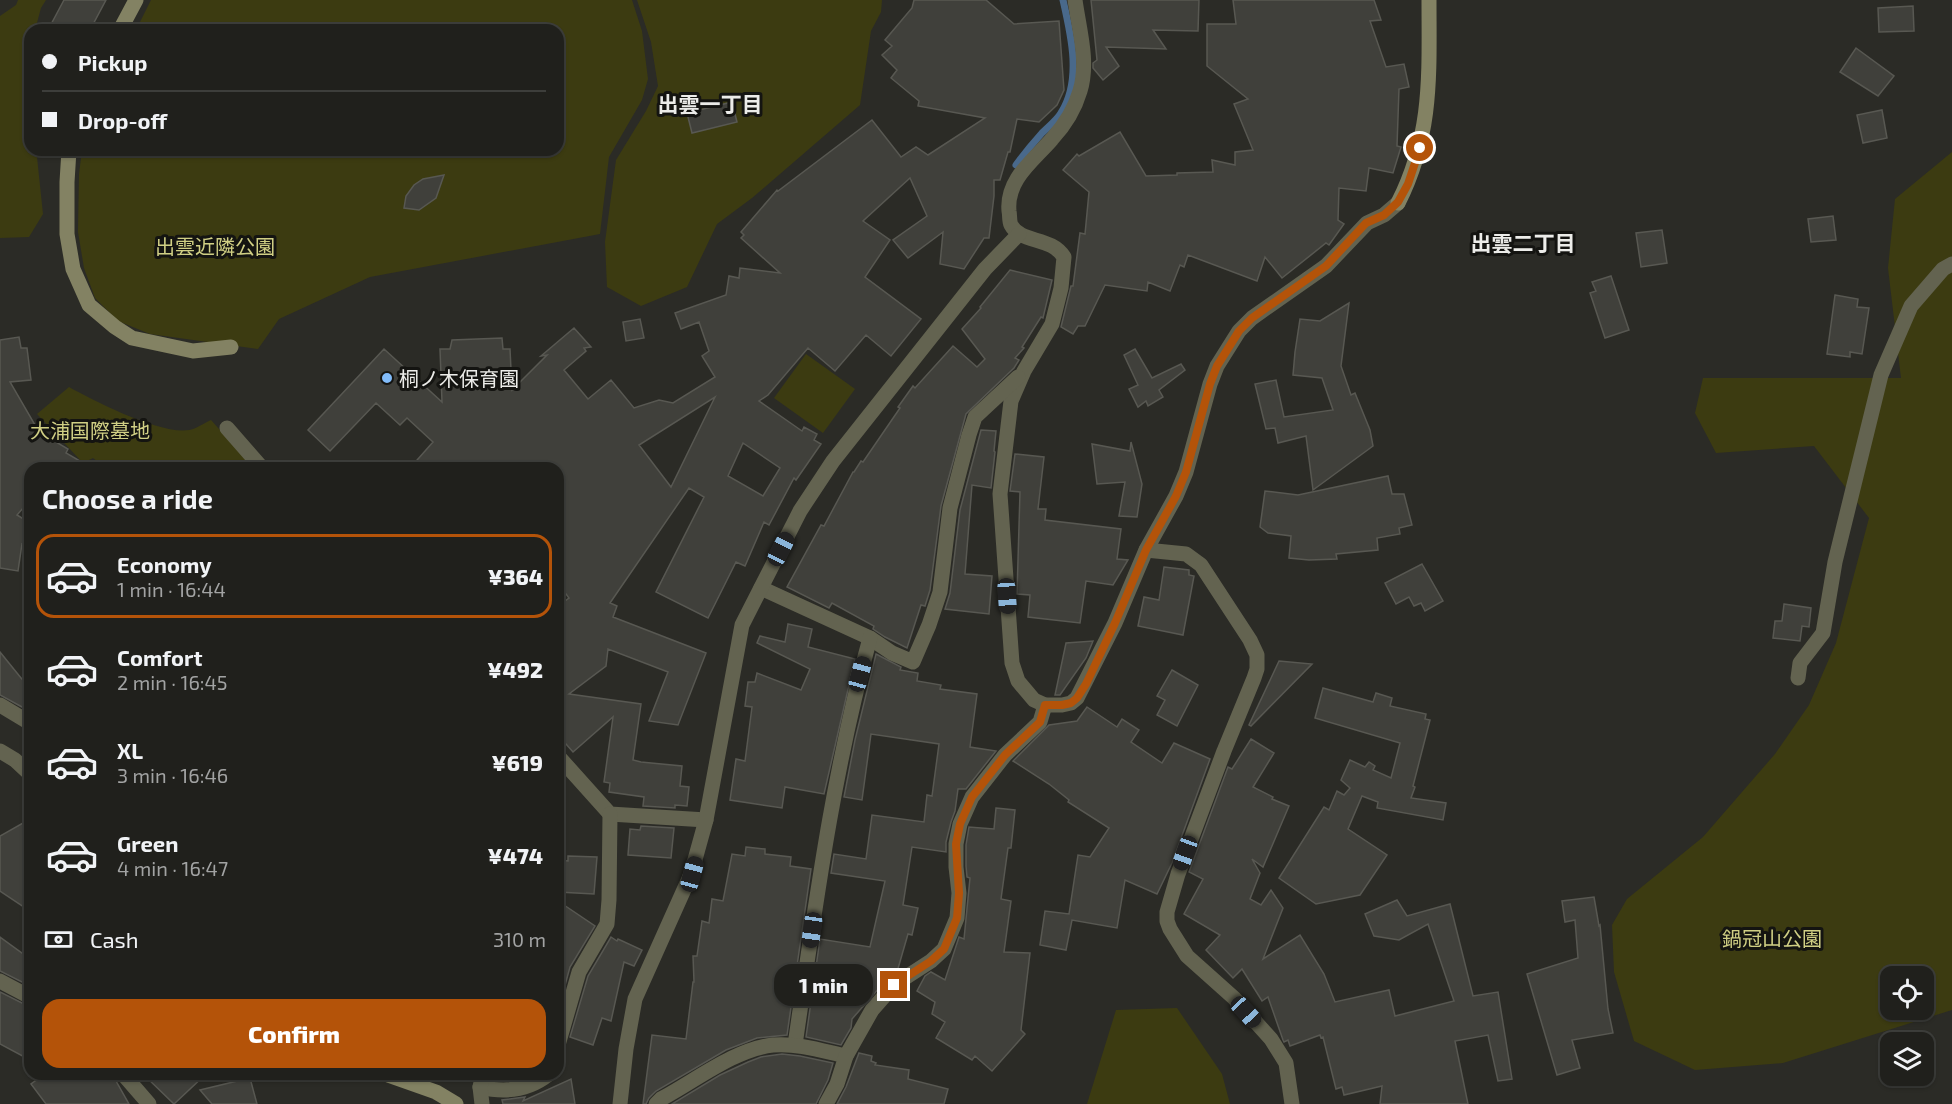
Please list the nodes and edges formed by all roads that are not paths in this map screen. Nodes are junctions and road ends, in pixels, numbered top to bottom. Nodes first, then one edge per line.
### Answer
1 (136, 0) edge
2 (1075, 0) edge
3 (1429, 0) edge
4 (123, 24) edge
5 (69, 156) edge
6 (1019, 234) junction
7 (1952, 264) edge
8 (231, 347) dead end
9 (1024, 371) junction
10 (226, 428) dead end
11 (257, 462) edge
12 (1146, 550) junction
13 (761, 588) junction
14 (870, 638) junction
15 (1798, 678) dead end
16 (0, 705) edge
17 (1045, 705) junction
18 (24, 719) edge
19 (0, 751) edge
20 (564, 763) edge
21 (24, 768) edge
22 (610, 814) junction
23 (706, 820) junction
24 (0, 981) edge
25 (24, 994) edge
26 (564, 1024) edge
27 (795, 1045) junction
28 (846, 1056) junction
29 (128, 1080) edge
30 (402, 1080) edge
31 (539, 1080) edge
32 (482, 1081) edge
33 (149, 1104) edge
34 (456, 1104) edge
35 (482, 1104) edge
36 (620, 1104) edge
37 (656, 1104) edge
38 (826, 1104) edge
39 (1292, 1104) edge

1 - 4 street
2 - 6 street
3 - 12 street
5 - 8 street
6 - 9 street
6 - 13 street
7 - 15 street
9 - 14 street
9 - 17 street
10 - 11 street
12 - 17 street
12 - 39 street
13 - 14 street
13 - 23 street
14 - 27 street
16 - 18 street
17 - 28 street
19 - 21 street
20 - 22 street
22 - 23 street
22 - 26 street
23 - 36 street
24 - 25 street
27 - 28 street
27 - 37 street
28 - 38 street
29 - 33 street
30 - 34 street
31 - 32 street
32 - 35 street

